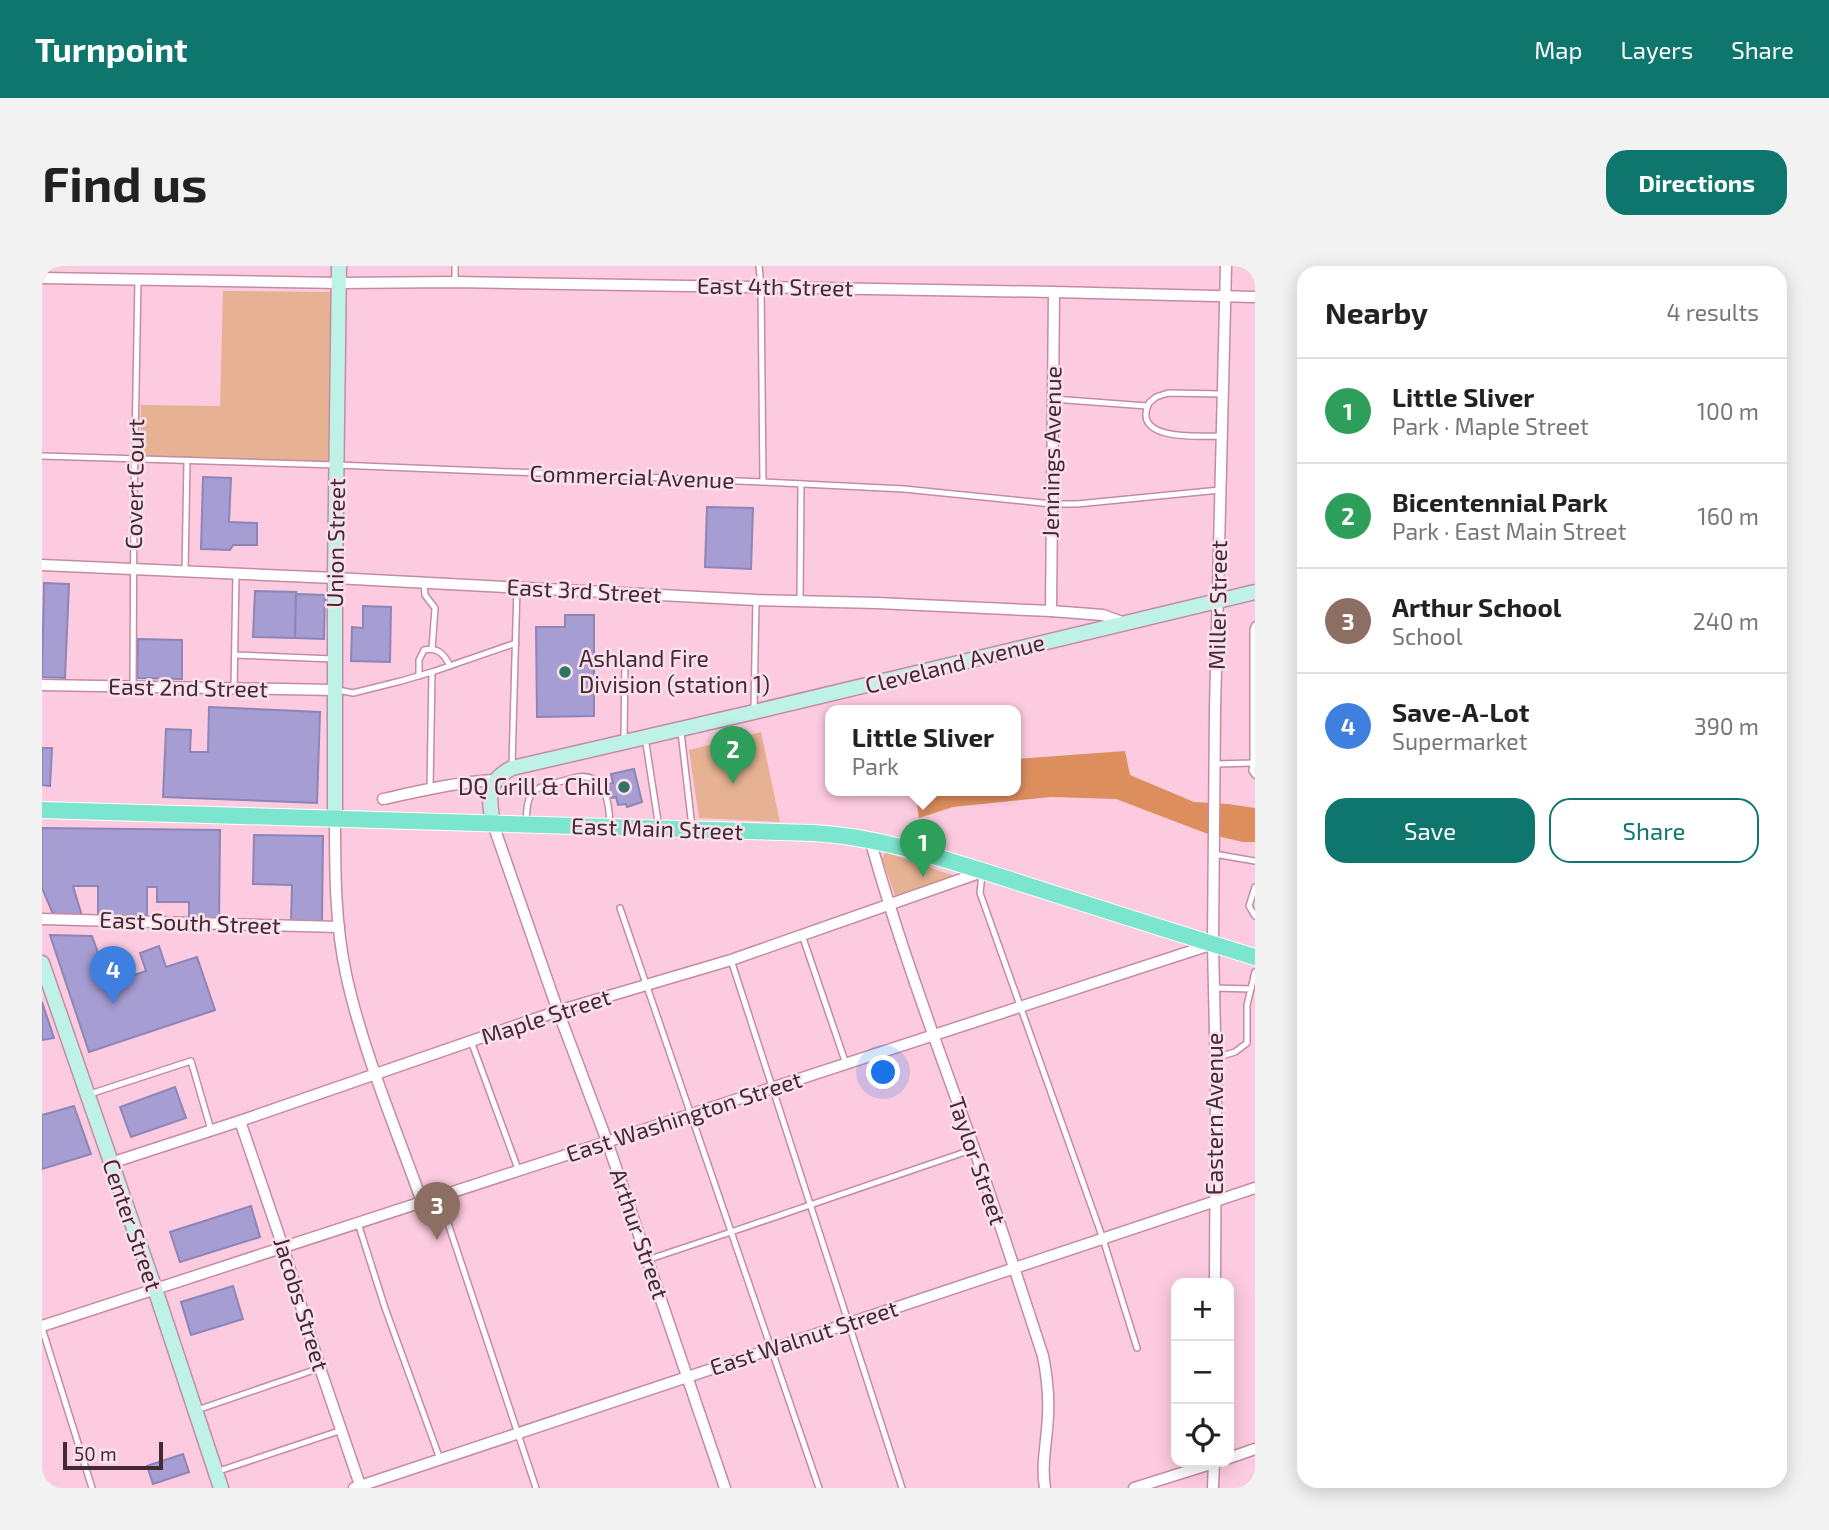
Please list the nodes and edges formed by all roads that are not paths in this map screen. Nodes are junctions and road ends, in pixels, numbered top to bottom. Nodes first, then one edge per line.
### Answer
1 (339, 266) edge
2 (455, 266) edge
3 (759, 266) edge
4 (1226, 266) edge
5 (42, 278) edge
6 (138, 280) junction
7 (455, 282) junction
8 (338, 283) junction
9 (761, 287) junction
10 (1054, 292) junction
11 (1226, 297) junction
12 (1255, 297) edge
13 (1223, 394) junction
14 (1053, 399) junction
15 (1147, 406) junction
16 (1222, 436) junction
17 (42, 456) edge
18 (135, 459) junction
19 (187, 460) junction
20 (337, 465) junction
21 (763, 482) junction
22 (800, 484) junction
23 (1220, 490) junction
24 (1052, 503) junction
25 (42, 565) edge
26 (133, 570) junction
27 (185, 572) junction
28 (236, 574) junction
29 (335, 578) junction
30 (424, 583) junction
31 (517, 587) junction
32 (1255, 592) edge
33 (756, 600) junction
34 (800, 601) junction
35 (1217, 601) junction
36 (1051, 611) junction
37 (1125, 623) junction
38 (1255, 625) edge
39 (516, 643) junction
40 (432, 649) junction
41 (235, 655) junction
42 (335, 659) junction
43 (625, 660) dead end
44 (1254, 663) edge
45 (450, 666) junction
46 (432, 673) junction
47 (419, 676) junction
48 (42, 685) edge
49 (133, 688) junction
50 (234, 689) junction
51 (335, 690) junction
52 (754, 712) junction
53 (680, 729) junction
54 (1254, 732) edge
55 (645, 737) junction
56 (624, 742) junction
57 (1252, 763) junction
58 (1215, 764) junction
59 (512, 768) junction
60 (1255, 775) edge
61 (495, 780) junction
62 (430, 789) junction
63 (383, 799) dead end
64 (42, 810) edge
65 (335, 819) junction
66 (494, 824) junction
67 (526, 825) junction
68 (610, 828) junction
69 (659, 829) junction
70 (693, 830) junction
71 (870, 839) junction
72 (1214, 854) junction
73 (1255, 861) edge
74 (982, 872) junction
75 (1255, 887) edge
76 (889, 905) junction
77 (621, 908) dead end
78 (1255, 916) edge
79 (42, 919) edge
80 (339, 927) junction
81 (802, 935) junction
82 (1213, 944) junction
83 (1255, 957) edge
84 (732, 960) junction
85 (42, 963) edge
86 (1255, 972) edge
87 (1254, 981) edge
88 (647, 985) junction
89 (1214, 988) junction
90 (1251, 989) junction
91 (1020, 1007) junction
92 (558, 1011) junction
93 (933, 1036) junction
94 (471, 1041) junction
95 (1215, 1058) junction
96 (846, 1064) junction
97 (376, 1074) junction
98 (773, 1088) junction
99 (87, 1095) junction
100 (691, 1114) junction
101 (240, 1121) junction
102 (211, 1130) junction
103 (607, 1142) junction
104 (974, 1149) junction
105 (111, 1163) junction
106 (518, 1171) junction
107 (1255, 1188) edge
108 (439, 1196) junction
109 (1216, 1201) junction
110 (422, 1202) junction
111 (811, 1205) junction
112 (358, 1223) junction
113 (732, 1232) junction
114 (1103, 1239) junction
115 (284, 1247) junction
116 (647, 1260) junction
117 (1014, 1268) junction
118 (1215, 1278) edge
119 (155, 1289) junction
120 (849, 1323) junction
121 (42, 1327) edge
122 (772, 1349) junction
123 (1137, 1349) dead end
124 (320, 1368) junction
125 (687, 1377) junction
126 (196, 1410) junction
127 (342, 1430) junction
128 (518, 1433) junction
129 (1255, 1449) edge
130 (1234, 1456) edge
131 (440, 1459) junction
132 (1199, 1467) edge
133 (1215, 1467) edge
134 (216, 1472) junction
135 (358, 1487) edge
136 (92, 1488) edge
137 (221, 1488) edge
138 (536, 1488) edge
139 (725, 1488) edge
140 (819, 1488) edge
141 (902, 1488) edge
142 (1045, 1488) edge
143 (1134, 1488) edge
144 (1213, 1488) edge

1 - 8 main road, Union Street
2 - 7 lane
3 - 9 lane
4 - 11 street, Miller Street
5 - 6 street, East 4th Street
6 - 8 street, East 4th Street
6 - 18 lane, Covert Court
7 - 8 street, East 4th Street
7 - 9 street, East 4th Street
8 - 20 main road, Union Street
9 - 10 street, East 4th Street
9 - 21 lane
10 - 11 street, East 4th Street
10 - 14 street, Jennings Avenue
11 - 12 street, East 4th Street
11 - 13 street, Miller Street
13 - 15 lane
13 - 16 street, Miller Street
14 - 15 lane
14 - 24 street, Jennings Avenue
15 - 16 lane
16 - 23 street, Miller Street
17 - 18 lane, Commercial Avenue
18 - 19 lane, Commercial Avenue
18 - 26 lane, Covert Court
19 - 20 lane, Commercial Avenue
19 - 27 lane
20 - 21 lane, Commercial Avenue
20 - 29 main road, Union Street
21 - 22 lane, Commercial Avenue
22 - 24 lane, Commercial Avenue
22 - 34 lane
23 - 24 lane, Commercial Avenue
23 - 35 street, Miller Street
24 - 36 street, Jennings Avenue
25 - 26 street, East 3rd Street
26 - 27 street, East 3rd Street
26 - 49 lane, Covert Court
27 - 28 street, East 3rd Street
28 - 29 street, East 3rd Street
28 - 41 lane
29 - 30 street, East 3rd Street
29 - 42 main road, Union Street
30 - 31 street, East 3rd Street
30 - 40 lane
31 - 33 street, East 3rd Street
31 - 39 lane
32 - 35 main road, Cleveland Avenue
33 - 34 street, East 3rd Street
33 - 52 lane
34 - 36 street, East 3rd Street
35 - 37 main road, Cleveland Avenue
35 - 58 street, Miller Street
36 - 37 street, East 3rd Street
37 - 52 main road, Cleveland Avenue
38 - 44 lane
39 - 45 lane
39 - 59 lane
40 - 45 lane
40 - 47 lane
41 - 42 lane
41 - 50 lane
42 - 51 main road, Union Street
43 - 56 lane
44 - 54 lane
45 - 46 lane
46 - 47 lane
46 - 62 lane
47 - 51 lane
48 - 49 street, East 2nd Street
49 - 50 street, East 2nd Street
50 - 51 street, East 2nd Street
51 - 65 main road, Union Street
52 - 53 main road, Cleveland Avenue
53 - 55 main road, Cleveland Avenue
53 - 70 lane
54 - 57 lane
55 - 56 main road, Cleveland Avenue
55 - 69 lane
56 - 59 main road, Cleveland Avenue
57 - 58 lane
57 - 60 lane
58 - 72 street, Miller Street
59 - 61 main road, Cleveland Avenue
61 - 62 street, Cleveland Avenue
61 - 66 main road
62 - 63 street, Cleveland Avenue
64 - 65 main road, East Main Street
65 - 66 main road, East Main Street
65 - 80 street
66 - 67 main road, East Main Street
66 - 92 street, Arthur Street
67 - 68 main road, East Main Street
67 - 68 lane
68 - 69 main road, East Main Street
69 - 70 main road, East Main Street
70 - 71 main road, East Main Street
71 - 74 main road, East Main Street
71 - 76 street, Taylor Street
72 - 73 lane
72 - 82 street, Miller Street
74 - 76 street, Maple Street
74 - 82 main road, East Main Street
74 - 91 lane
75 - 78 lane
76 - 81 street, Maple Street
76 - 93 street, Taylor Street
77 - 88 lane
79 - 80 street, East South Street
80 - 97 street
81 - 84 street, Maple Street
81 - 96 lane
82 - 83 main road, East Main Street
82 - 89 street, Eastern Avenue
82 - 91 street, East Washington Street
84 - 88 street, Maple Street
84 - 98 lane
85 - 99 main road, Center Street
86 - 87 lane
87 - 90 lane
88 - 92 street, Maple Street
88 - 100 lane
89 - 90 lane
89 - 95 street, Eastern Avenue
90 - 95 lane
91 - 93 street, East Washington Street
91 - 114 lane
92 - 94 street, Maple Street
92 - 103 street, Arthur Street
93 - 96 street, East Washington Street
93 - 104 street, Taylor Street
94 - 97 street, Maple Street
94 - 106 lane
95 - 109 street, Eastern Avenue
96 - 98 street, East Washington Street
97 - 101 street, Maple Street
97 - 110 street
98 - 100 street, East Washington Street
98 - 111 lane
99 - 102 lane
99 - 105 main road, Center Street
100 - 103 street, East Washington Street
100 - 113 lane
101 - 102 street, Maple Street
101 - 115 street, Jacobs Street
102 - 105 street, Maple Street
103 - 106 street, East Washington Street
103 - 116 street, Arthur Street
104 - 111 lane
104 - 117 street, Taylor Street
105 - 119 main road, Center Street
106 - 108 street, East Washington Street
107 - 109 street, East Walnut Street
108 - 110 street, East Washington Street
108 - 128 lane
109 - 114 street, East Walnut Street
109 - 118 street, Eastern Avenue
110 - 112 street, East Washington Street
111 - 113 lane
111 - 120 lane
112 - 115 street, East Washington Street
112 - 131 lane
113 - 116 lane
113 - 122 lane
114 - 117 street, East Walnut Street
114 - 123 lane
115 - 119 street, East Washington Street
115 - 124 street, Jacobs Street
116 - 125 street, Arthur Street
117 - 120 street, East Walnut Street
117 - 142 street, Taylor Street
119 - 121 street, East Washington Street
119 - 126 main road, Center Street
120 - 122 street, East Walnut Street
120 - 141 lane
121 - 136 lane
122 - 125 street, East Walnut Street
122 - 140 lane
124 - 126 lane
124 - 127 street, Jacobs Street
125 - 128 street, East Walnut Street
125 - 139 street, Arthur Street
126 - 134 main road, Center Street
127 - 134 lane
127 - 135 street, Jacobs Street
128 - 131 street, East Walnut Street
128 - 138 lane
129 - 130 street
131 - 135 street, East Walnut Street
132 - 143 street
133 - 144 street
134 - 137 main road, Center Street

